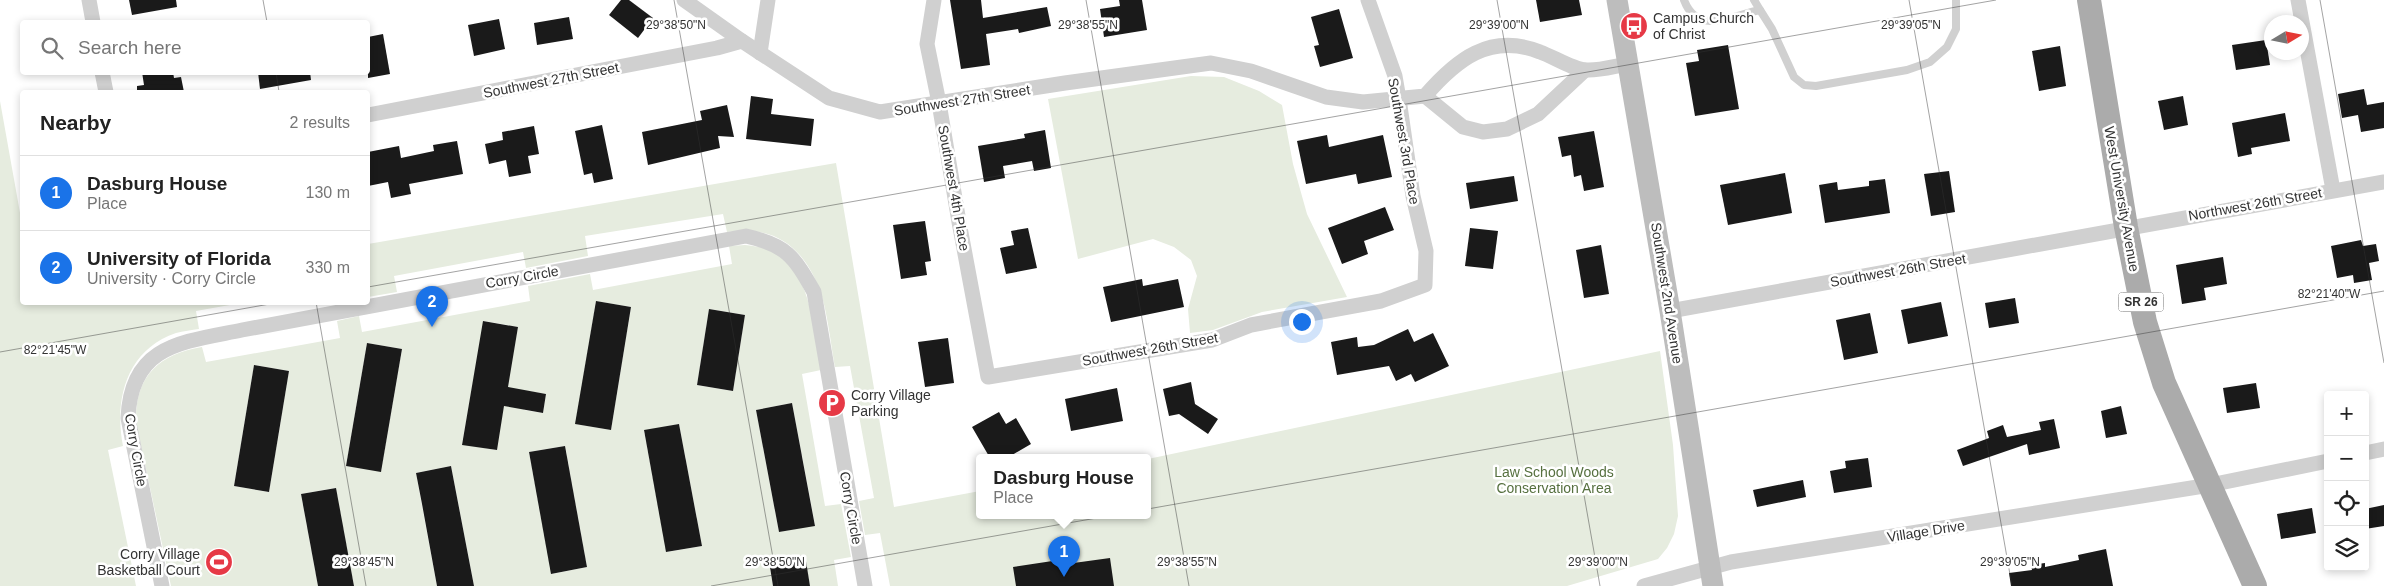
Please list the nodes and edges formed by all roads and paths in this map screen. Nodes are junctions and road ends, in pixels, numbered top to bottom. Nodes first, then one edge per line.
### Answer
1 (89, 0) edge
2 (684, 0) edge
3 (768, 0) edge
4 (934, 0) edge
5 (1368, 0) edge
6 (1617, 0) edge
7 (1684, 0) edge
8 (1754, 0) edge
9 (1956, 0) edge
10 (2089, 0) edge
11 (2298, 0) edge
12 (1760, 10) junction
13 (93, 20) edge
14 (742, 41) junction
15 (760, 53) junction
16 (1628, 64) junction
17 (1585, 70) junction
18 (103, 75) edge
19 (106, 90) edge
20 (1425, 96) junction
21 (1399, 99) junction
22 (940, 103) junction
23 (370, 116) edge
24 (2384, 182) edge
25 (2333, 190) junction
26 (2126, 227) junction
27 (1425, 285) joint
28 (1670, 310) junction
29 (988, 377) joint
30 (2384, 449) edge
31 (2369, 452) edge
32 (2324, 462) edge
33 (2210, 485) junction
34 (1712, 576) edge
35 (162, 586) edge
36 (865, 586) edge
37 (1644, 586) edge
38 (2255, 586) edge

1 - 13 street
2 - 14 street
3 - 15 street
4 - 22 street, Southwest 4th Place
5 - 21 street, Southwest 3rd Place
6 - 16 main road, Southwest 2nd Avenue
7 - 12 lane
8 - 12 lane
9 - 12 lane
10 - 26 main road, West University Avenue / SR 26
11 - 25 street
14 - 15 street, Southwest 27th Street
14 - 23 street, Southwest 27th Street
15 - 22 street, Southwest 27th Street
16 - 17 street
16 - 28 main road, Southwest 2nd Avenue
17 - 20 street
17 - 20 street
18 - 19 street
20 - 21 street, Southwest 27th Street
21 - 22 street, Southwest 27th Street
21 - 27 street, Southwest 3rd Place
22 - 29 street, Southwest 4th Place
24 - 25 street, Northwest 26th Street
25 - 26 street, Northwest 26th Street
26 - 28 street, Southwest 26th Street
26 - 33 main road, West University Avenue / SR 26
27 - 29 street, Southwest 26th Street
28 - 34 main road, Southwest 2nd Avenue
30 - 31 street
32 - 33 street, Village Drive
33 - 34 street, Village Drive
33 - 38 main road, West University Avenue / SR 26
34 - 37 street, Village Drive
35 - 36 street, Corry Circle

